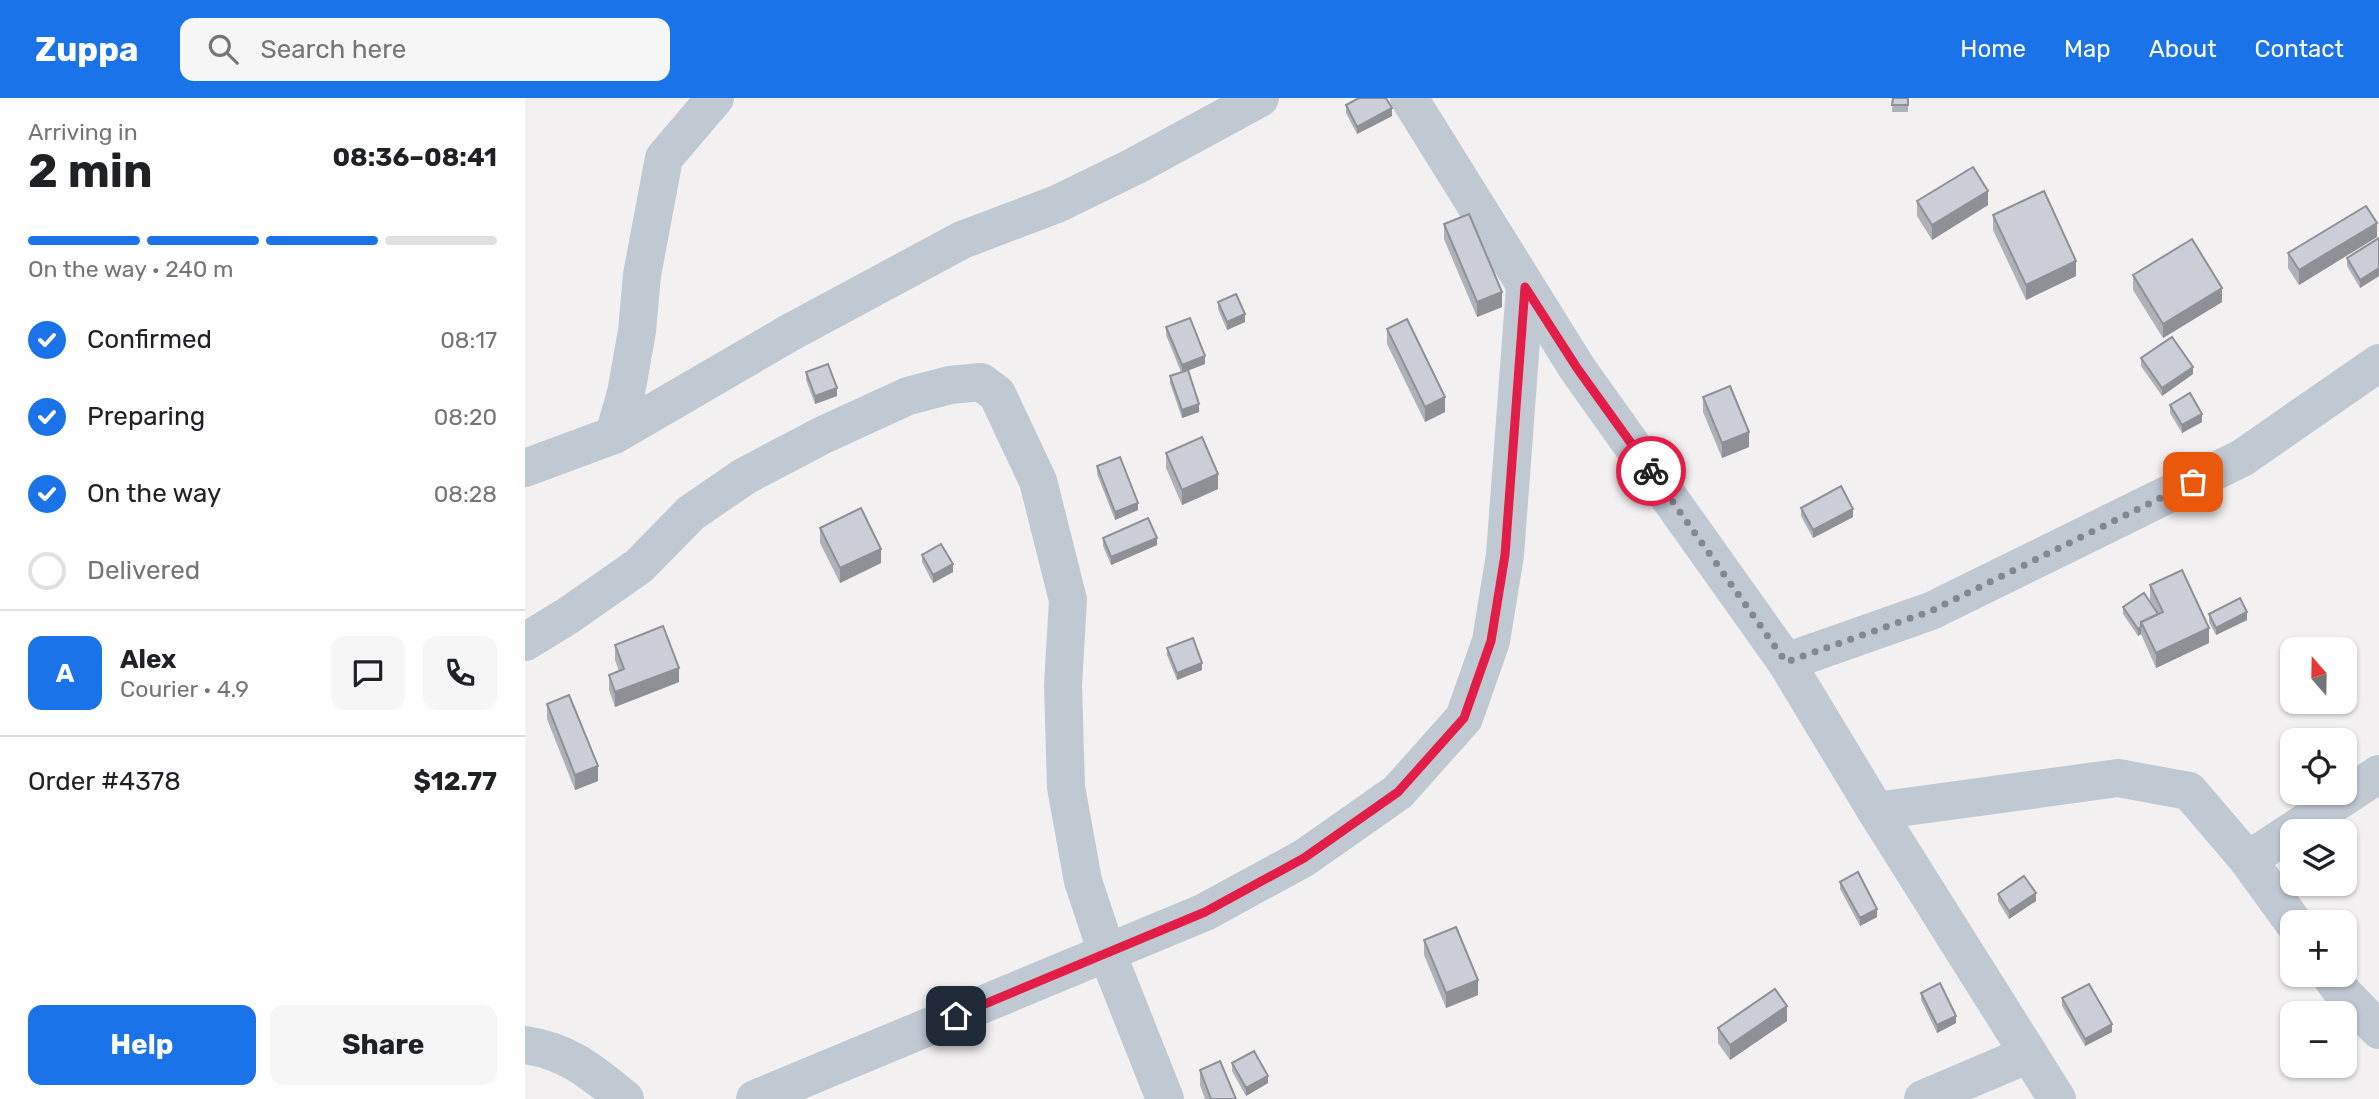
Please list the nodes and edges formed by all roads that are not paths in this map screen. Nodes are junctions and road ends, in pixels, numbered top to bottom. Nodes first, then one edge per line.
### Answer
1 (715, 98) edge
2 (1260, 98) edge
3 (1409, 98) edge
4 (1525, 287) junction
5 (2379, 363) edge
6 (614, 435) junction
7 (525, 468) edge
8 (525, 642) edge
9 (1786, 662) junction
10 (2379, 774) edge
11 (1876, 811) junction
12 (2248, 860) junction
13 (2284, 910) edge
14 (1107, 953) junction
15 (2338, 987) edge
16 (2379, 1030) edge
17 (525, 1045) edge
18 (2029, 1054) junction
19 (625, 1099) edge
20 (755, 1099) edge
21 (1165, 1099) edge
22 (1923, 1099) edge
23 (2057, 1099) edge

1 - 6 street
2 - 6 street
3 - 4 street
4 - 9 street
4 - 14 street
5 - 9 street
6 - 7 street
8 - 14 street
9 - 11 street
10 - 12 street
11 - 12 street
11 - 18 street
12 - 13 street
14 - 20 street
14 - 21 street
15 - 16 street
17 - 19 street
18 - 22 street
18 - 23 street

